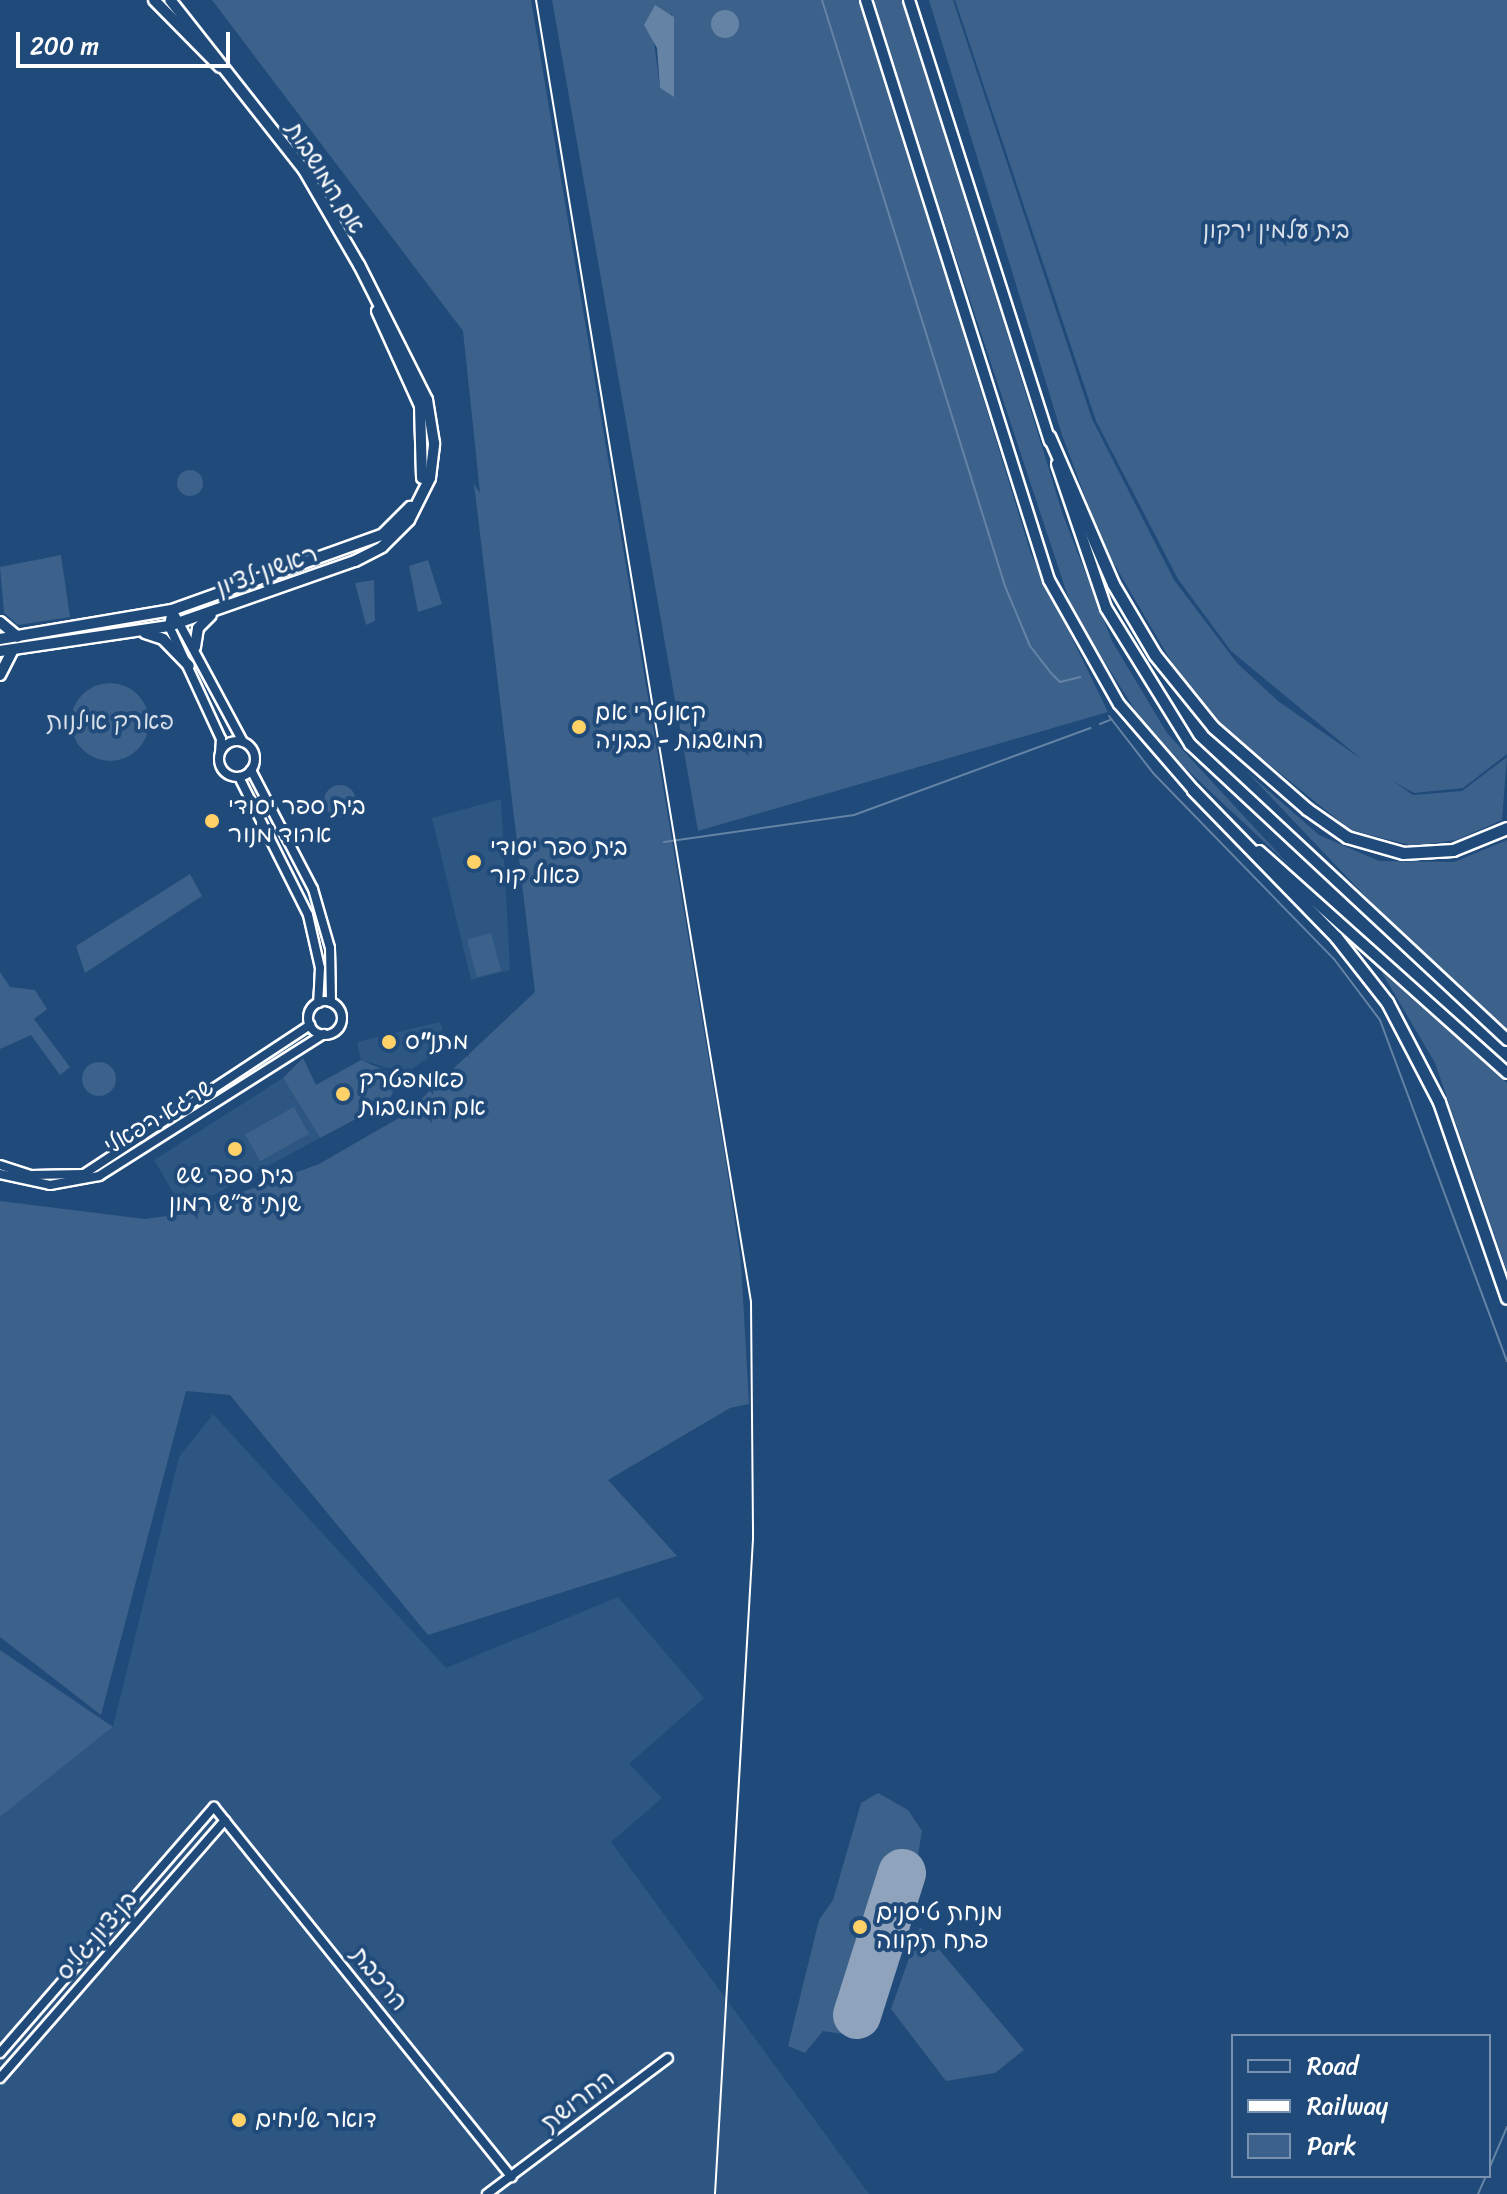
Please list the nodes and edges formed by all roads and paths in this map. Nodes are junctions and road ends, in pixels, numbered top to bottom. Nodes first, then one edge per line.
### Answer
1 (154, 0) edge
2 (170, 0) edge
3 (866, 0) edge
4 (909, 0) edge
5 (423, 403) junction
6 (1049, 436) junction
7 (219, 609) junction
8 (172, 610) junction
9 (0, 622) edge
10 (184, 622) junction
11 (169, 626) junction
12 (139, 632) junction
13 (18, 637) junction
14 (0, 639) edge
15 (195, 647) junction
16 (13, 650) junction
17 (0, 651) edge
18 (189, 666) junction
19 (0, 675) edge
20 (243, 742) junction
21 (220, 752) junction
22 (251, 770) junction
23 (239, 777) junction
24 (1193, 790) junction
25 (1507, 828) edge
26 (331, 1002) junction
27 (318, 1003) junction
28 (310, 1025) junction
29 (324, 1034) junction
30 (1507, 1040) edge
31 (1507, 1073) edge
32 (0, 1165) edge
33 (0, 1174) edge
34 (1507, 1298) edge
35 (214, 1807) joint
36 (225, 1820) junction
37 (0, 2053) edge
38 (668, 2058) dead end
39 (0, 2078) edge
40 (512, 2177) junction
41 (487, 2194) edge

1 - 5 main road, אם המושבות
2 - 5 main road, אם המושבות
3 - 24 main road
4 - 6 main road
5 - 7 main road, ראשון לציון
5 - 8 main road, ראשון לציון
6 - 25 highway
6 - 30 main road
7 - 10 main road, ראשון לציון
7 - 15 main road
8 - 10 street
8 - 11 street
8 - 13 main road, ראשון לציון
9 - 13 main road
10 - 11 main road, ראשון לציון
10 - 15 street
11 - 12 main road, ראשון לציון
11 - 18 street
12 - 16 main road, ראשון לציון
12 - 18 main road
13 - 14 main road, ראשון לציון
15 - 20 street
16 - 17 main road, ראשון לציון
16 - 19 main road
18 - 21 street
20 - 21 street
20 - 22 street
21 - 23 street
22 - 23 street
22 - 26 street
23 - 27 street
24 - 31 main road
24 - 34 highway
26 - 27 street
26 - 29 street
27 - 28 street
28 - 29 street
28 - 32 street, שרגא רפאלי
29 - 33 street, שרגא רפאלי
35 - 36 street, הרכבת
35 - 37 street, בן ציון גליס
36 - 39 street, בן ציון גליס
36 - 40 street, הרכבת
38 - 40 street, החרושת
40 - 41 street, החרושת

